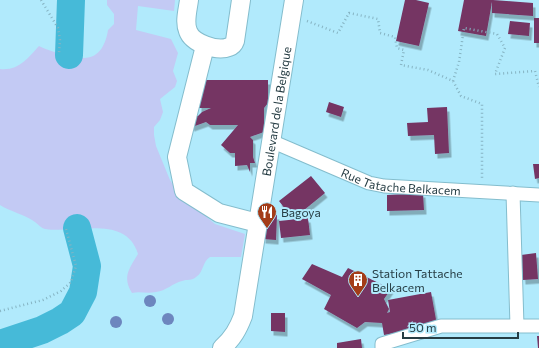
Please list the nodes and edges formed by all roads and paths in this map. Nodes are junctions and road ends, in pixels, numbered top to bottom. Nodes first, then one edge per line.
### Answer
1 (41, 0) edge
2 (189, 0) edge
3 (241, 0) edge
4 (293, 8) edge
5 (205, 46) junction
6 (59, 54) dead end
7 (453, 81) junction
8 (539, 87) edge
9 (271, 141) junction
10 (482, 192) junction
11 (513, 194) junction
12 (539, 195) edge
13 (257, 226) junction
14 (66, 229) dead end
15 (0, 311) edge
16 (517, 326) junction
17 (539, 326) edge
18 (222, 348) edge
19 (382, 348) edge

1 - 6 path
2 - 5 main road
3 - 5 main road
4 - 7 path
4 - 9 main road, Boulevard de la Belgique
5 - 13 main road
7 - 8 path
7 - 10 path
9 - 10 street, Rue Tatache Belkacem
9 - 13 main road, Boulevard de la Belgique
10 - 11 street, Rue Tatache Belkacem
11 - 12 street, Rue Tatache Belkacem
11 - 16 street
13 - 18 main road, Boulevard de la Belgique
14 - 15 path
16 - 17 street
16 - 19 street

